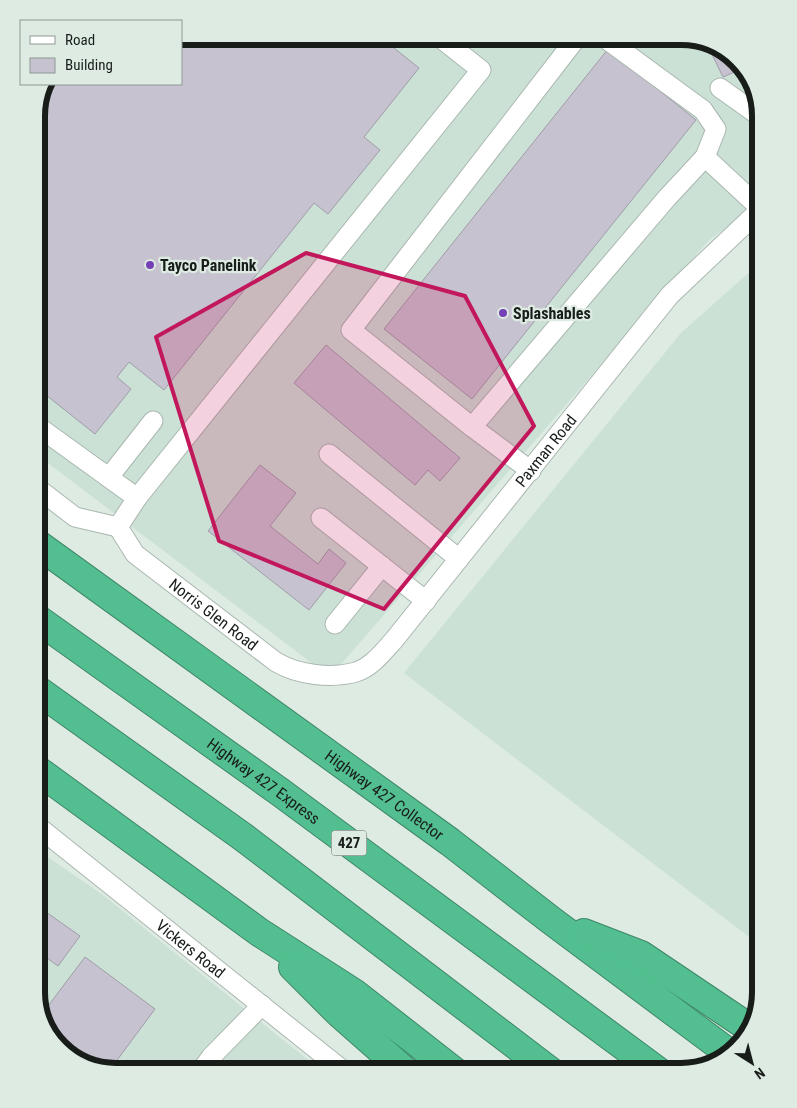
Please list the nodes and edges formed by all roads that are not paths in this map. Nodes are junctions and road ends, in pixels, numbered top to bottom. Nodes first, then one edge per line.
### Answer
1 (449, 45) edge
2 (571, 45) edge
3 (614, 45) edge
4 (720, 88) dead end
5 (751, 111) edge
6 (705, 157) junction
7 (752, 201) edge
8 (752, 218) edge
9 (153, 421) dead end
10 (472, 426) junction
11 (45, 432) edge
12 (329, 454) dead end
13 (531, 471) junction
14 (109, 478) junction
15 (45, 494) edge
16 (137, 498) junction
17 (321, 518) dead end
18 (118, 527) junction
19 (45, 550) edge
20 (459, 560) junction
21 (382, 566) junction
22 (426, 601) junction
23 (45, 624) edge
24 (335, 624) dead end
25 (326, 676) joint
26 (45, 694) edge
27 (45, 776) edge
28 (45, 832) edge
29 (552, 921) junction
30 (259, 932) junction
31 (262, 1005) junction
32 (744, 1025) edge
33 (724, 1048) edge
34 (206, 1063) edge
35 (334, 1063) edge
36 (396, 1063) edge
37 (443, 1063) edge
38 (539, 1063) edge
39 (647, 1063) edge

1 - 16 street
2 - 10 street
3 - 6 street
4 - 5 street
6 - 7 street
6 - 10 street
8 - 13 street, Paxman Road
9 - 14 street
10 - 13 street
11 - 14 street
12 - 20 street
13 - 20 street, Paxman Road
14 - 16 street
15 - 18 street
16 - 18 street
17 - 21 street
18 - 25 street, Norris Glen Road
19 - 29 highway, Highway 427 Collector
20 - 22 street, Paxman Road
21 - 22 street
21 - 24 street
22 - 25 street, Paxman Road
23 - 39 highway, Highway 427 Express / 427
26 - 38 highway
27 - 30 highway
28 - 31 street, Vickers Road
29 - 32 highway
29 - 33 highway, Highway 427 Collector
30 - 36 highway
30 - 37 highway
31 - 34 street
31 - 35 street, Vickers Road

